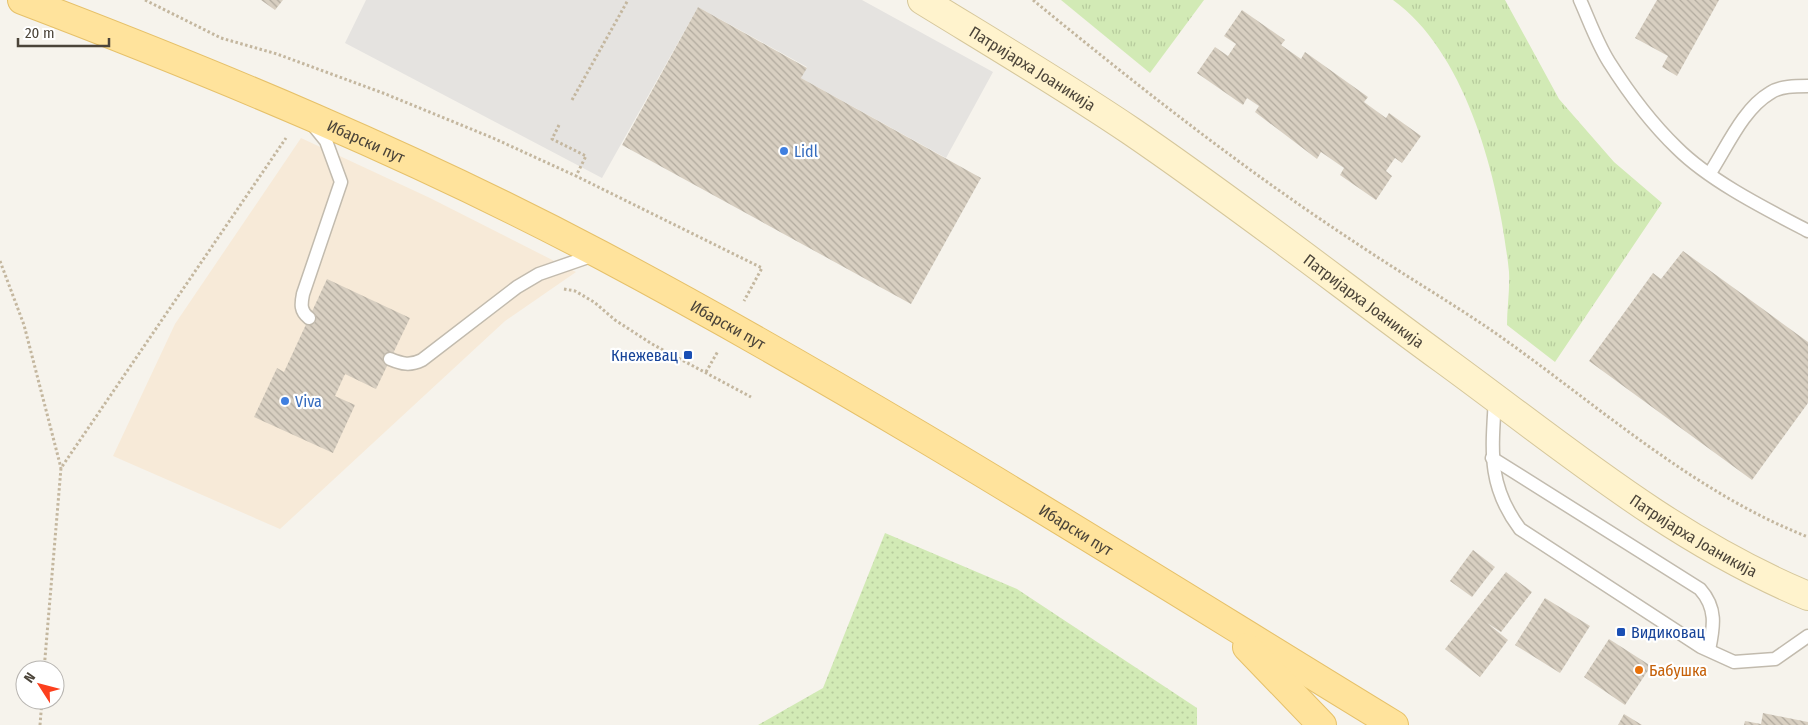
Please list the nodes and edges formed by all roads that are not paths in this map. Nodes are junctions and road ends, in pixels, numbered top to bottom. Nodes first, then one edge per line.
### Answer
1 (22, 0) edge
2 (922, 0) edge
3 (1580, 0) edge
4 (1808, 86) edge
5 (303, 113) junction
6 (1710, 173) junction
7 (1808, 231) edge
8 (598, 254) junction
9 (309, 318) dead end
10 (390, 359) dead end
11 (1495, 399) junction
12 (1492, 458) junction
13 (1808, 596) edge
14 (1220, 619) junction
15 (1808, 636) edge
16 (1709, 650) junction
17 (1322, 725) edge
18 (1394, 725) edge

1 - 5 main road, Ибарски пут
2 - 11 main road, Патријарха Јоаникија
3 - 6 lane
4 - 6 lane
5 - 8 main road, Ибарски пут
5 - 9 lane
6 - 7 lane
8 - 10 lane
8 - 14 main road, Ибарски пут
11 - 12 lane
11 - 13 main road, Патријарха Јоаникија
12 - 16 lane
12 - 16 lane
14 - 17 main road
14 - 18 main road, Ибарски пут
15 - 16 lane

